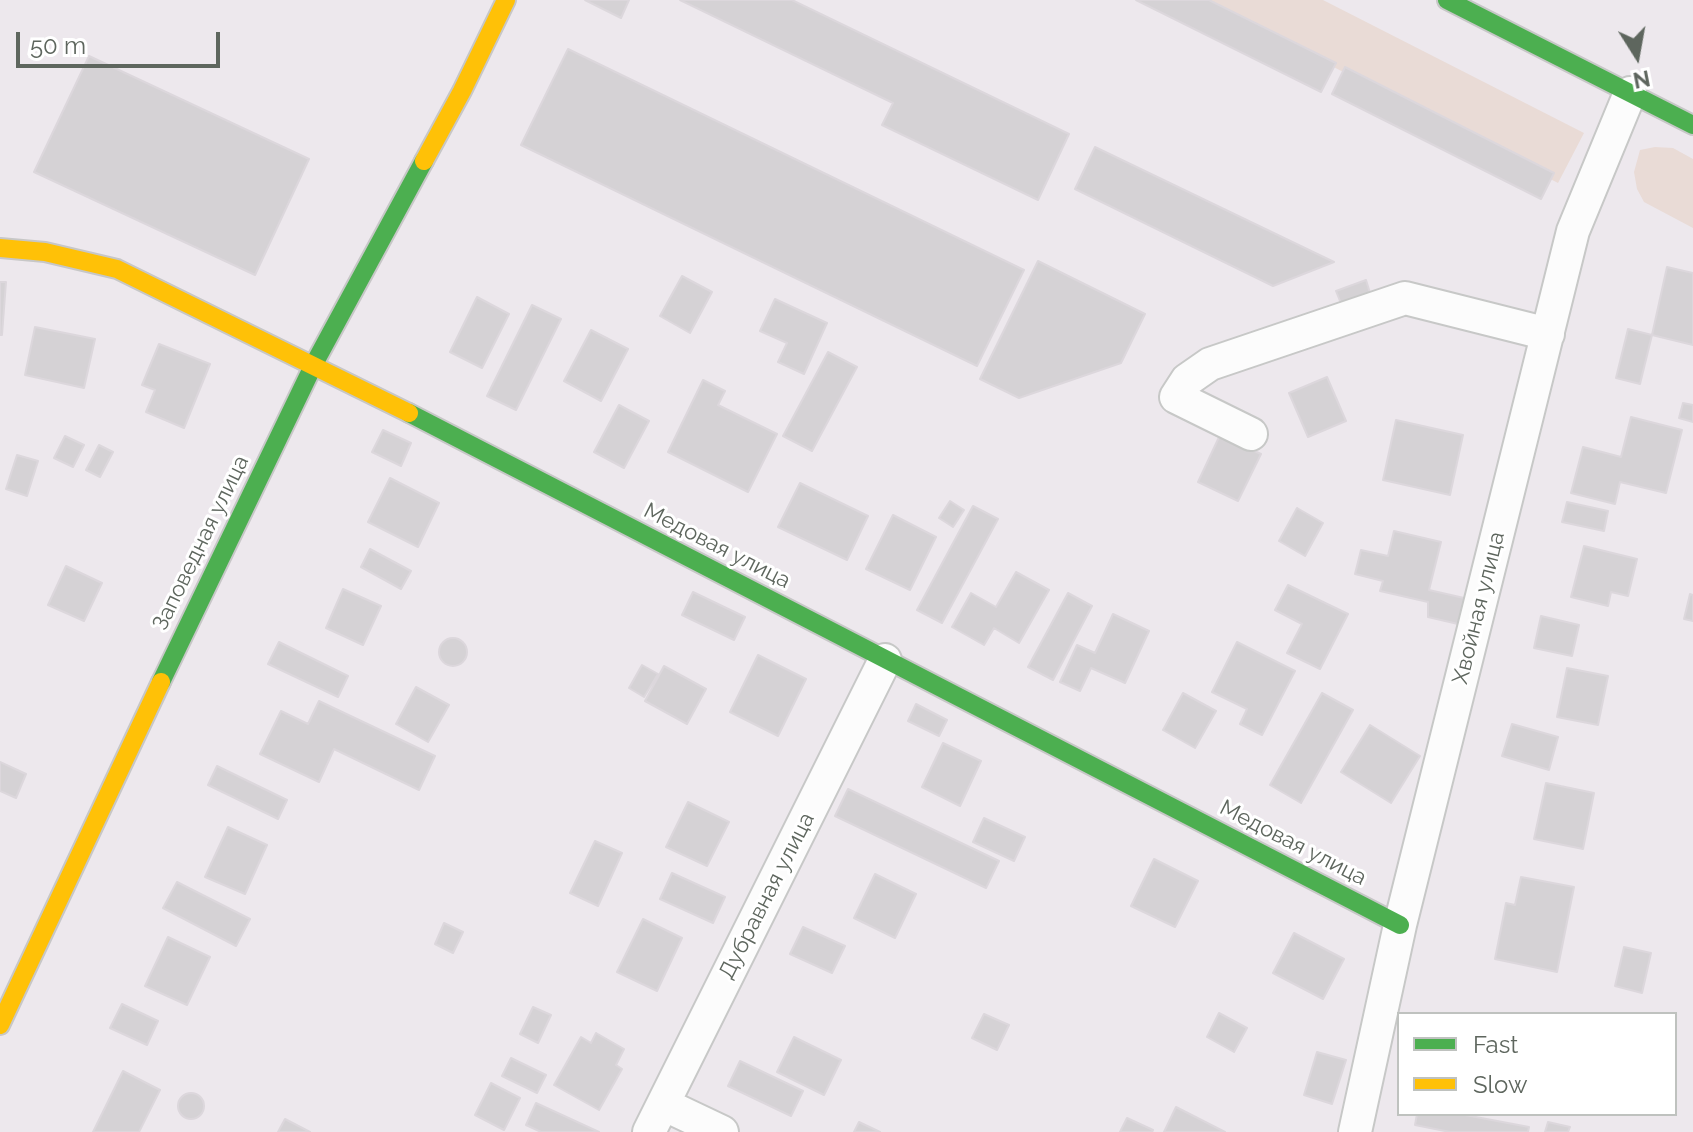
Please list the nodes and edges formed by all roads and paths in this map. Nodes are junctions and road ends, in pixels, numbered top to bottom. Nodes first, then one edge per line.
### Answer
1 (506, 0) edge
2 (1447, 0) edge
3 (1630, 93) junction
4 (1693, 125) edge
5 (0, 248) edge
6 (1548, 334) junction
7 (314, 364) junction
8 (1251, 434) dead end
9 (885, 660) junction
10 (1400, 925) junction
11 (0, 1025) edge
12 (656, 1118) edge
13 (722, 1132) edge
14 (1355, 1132) edge

1 - 7 street, Заповедная улица
2 - 3 street
3 - 4 street
3 - 6 street, Хвойная улица
5 - 7 street, Медовая улица
6 - 8 street
6 - 10 street, Хвойная улица
7 - 9 street, Медовая улица
7 - 11 street, Заповедная улица
9 - 10 street, Медовая улица
9 - 12 street, Дубравная улица
10 - 14 street, Хвойная улица
12 - 13 street

